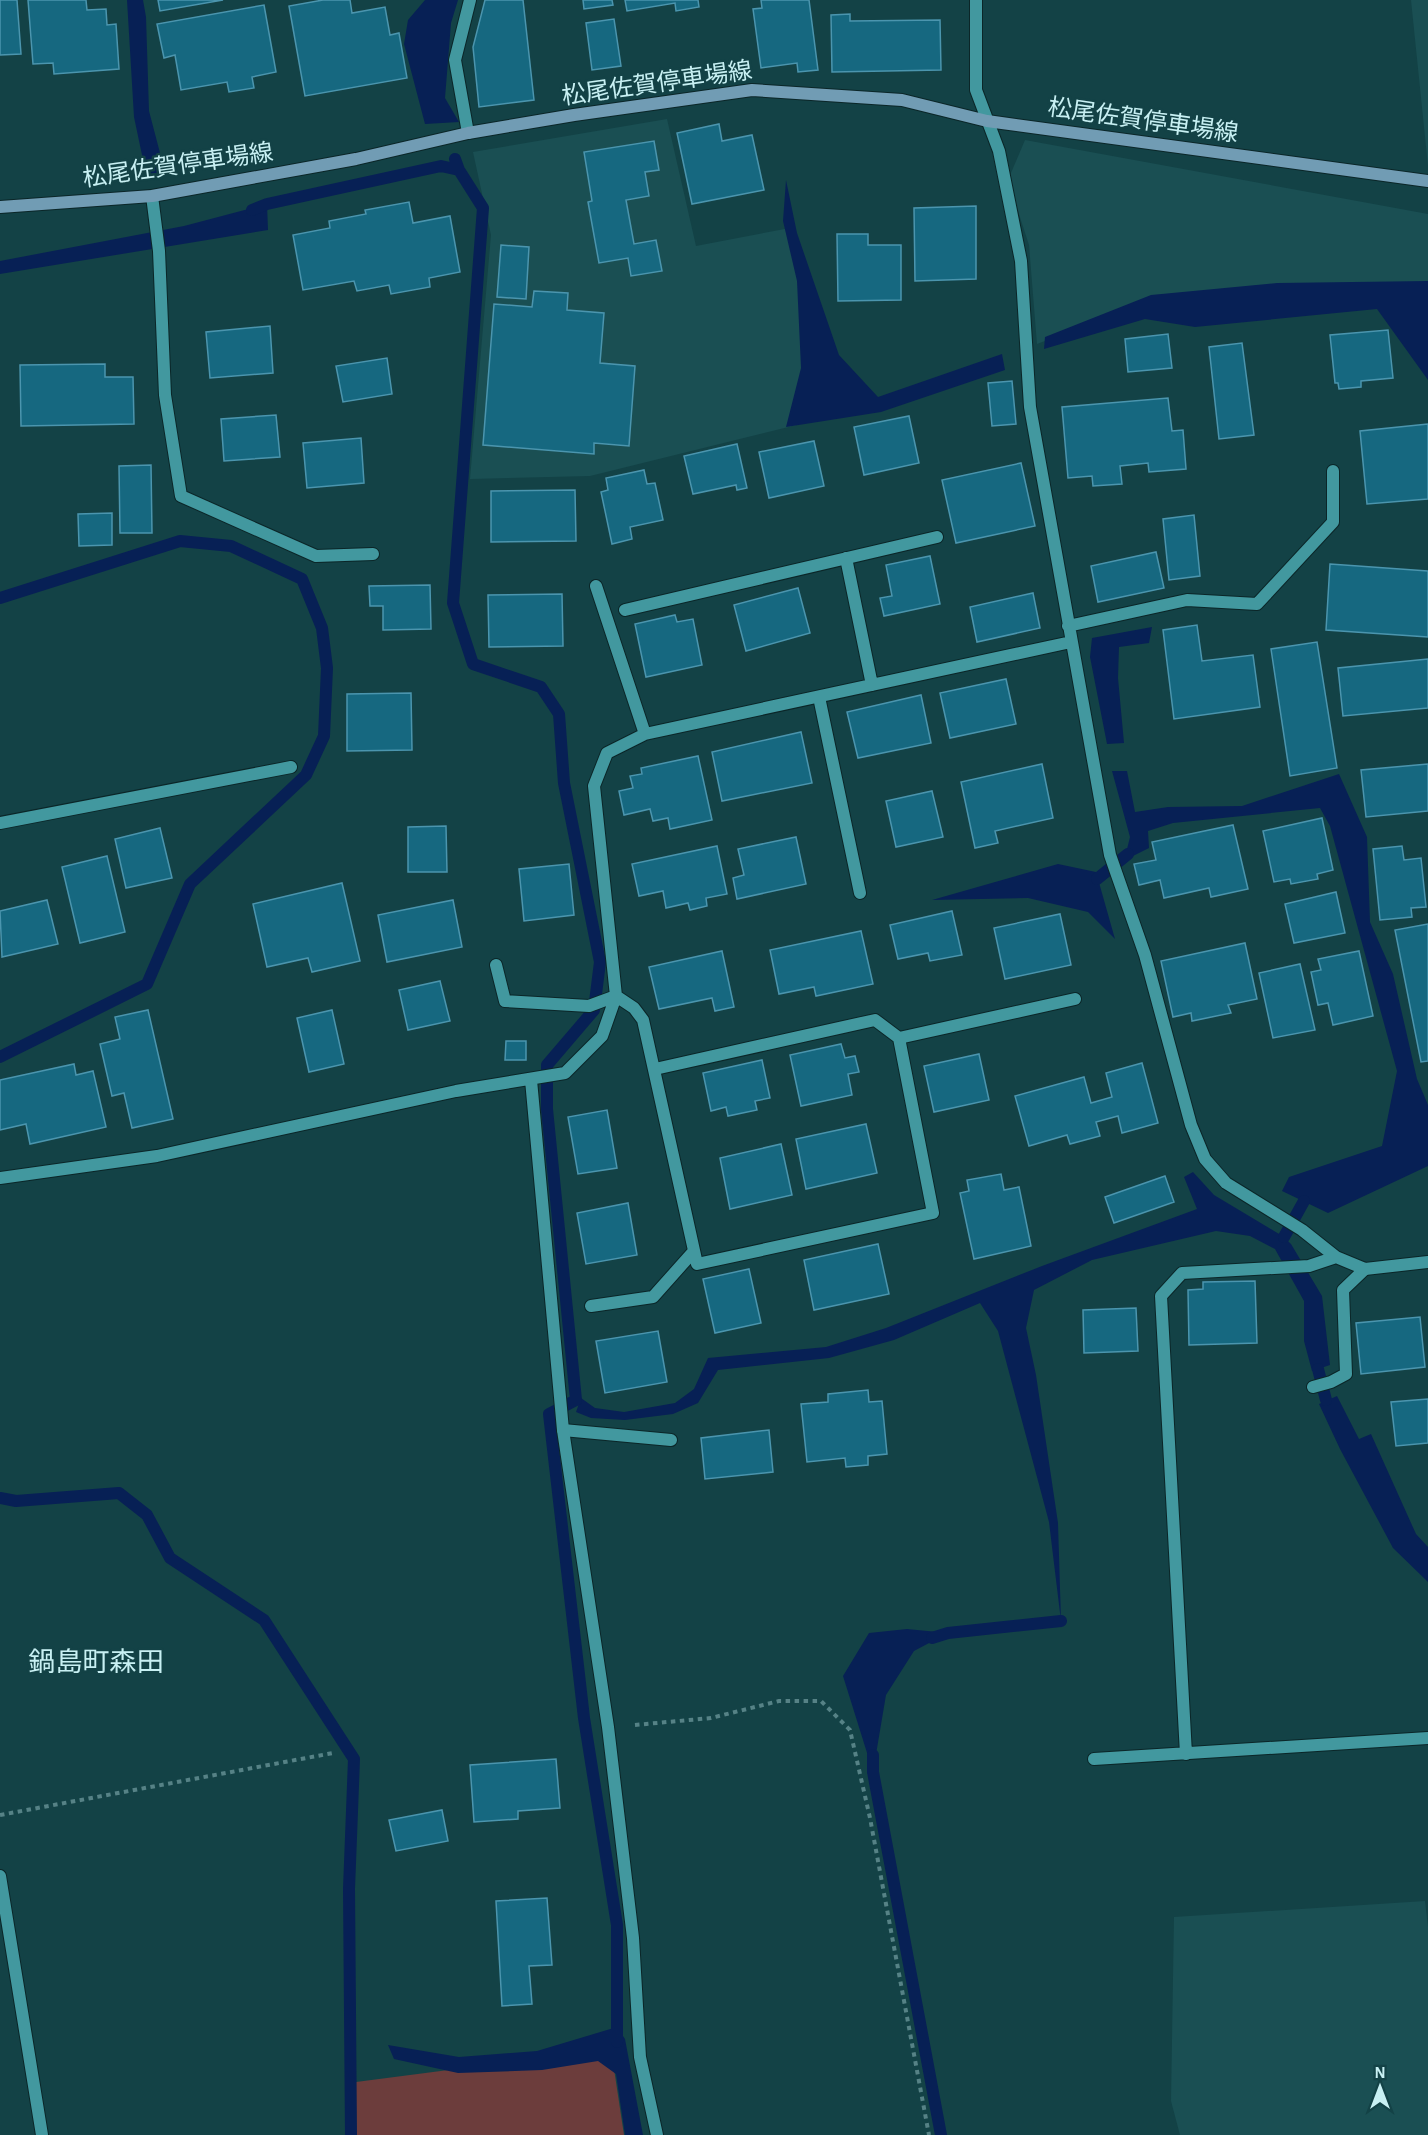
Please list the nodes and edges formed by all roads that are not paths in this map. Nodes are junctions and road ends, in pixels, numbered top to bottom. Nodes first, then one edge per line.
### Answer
1 (470, 0) edge
2 (976, 0) edge
3 (987, 121) junction
4 (463, 134) junction
5 (1428, 181) edge
6 (152, 196) junction
7 (0, 207) edge
8 (1333, 471) dead end
9 (937, 537) dead end
10 (373, 554) dead end
11 (846, 558) junction
12 (596, 586) dead end
13 (625, 610) dead end
14 (1068, 626) junction
15 (1071, 642) junction
16 (872, 685) junction
17 (819, 698) junction
18 (645, 734) junction
19 (291, 767) dead end
20 (0, 822) edge
21 (860, 893) dead end
22 (496, 965) dead end
23 (616, 996) junction
24 (1075, 999) dead end
25 (899, 1038) junction
26 (655, 1069) junction
27 (531, 1080) junction
28 (0, 1178) edge
29 (694, 1251) junction
30 (1336, 1257) junction
31 (1428, 1262) edge
32 (1365, 1269) junction
33 (591, 1306) dead end
34 (1313, 1388) dead end
35 (563, 1425) junction
36 (671, 1440) dead end
37 (1428, 1738) edge
38 (1186, 1754) junction
39 (1094, 1759) dead end
40 (0, 1876) edge
41 (42, 2135) edge
42 (657, 2135) edge

1 - 4 street
2 - 3 street
3 - 4 main road, 松尾佐賀停車場線
3 - 5 main road, 松尾佐賀停車場線
3 - 14 street
4 - 6 main road, 松尾佐賀停車場線
6 - 7 main road, 松尾佐賀停車場線
6 - 10 street
8 - 14 street
9 - 11 street
11 - 13 street
11 - 16 street
12 - 18 street
14 - 15 street
15 - 16 street
15 - 30 street
16 - 17 street
17 - 18 street
17 - 21 street
18 - 23 street
19 - 20 street
22 - 23 street
23 - 26 street
23 - 27 street
24 - 25 street
25 - 26 street
25 - 29 street
26 - 29 street
27 - 28 street
27 - 35 street
29 - 33 street
30 - 32 street
30 - 38 street
31 - 32 street
32 - 34 street
35 - 36 street
35 - 42 street
37 - 38 street
38 - 39 street
40 - 41 street

